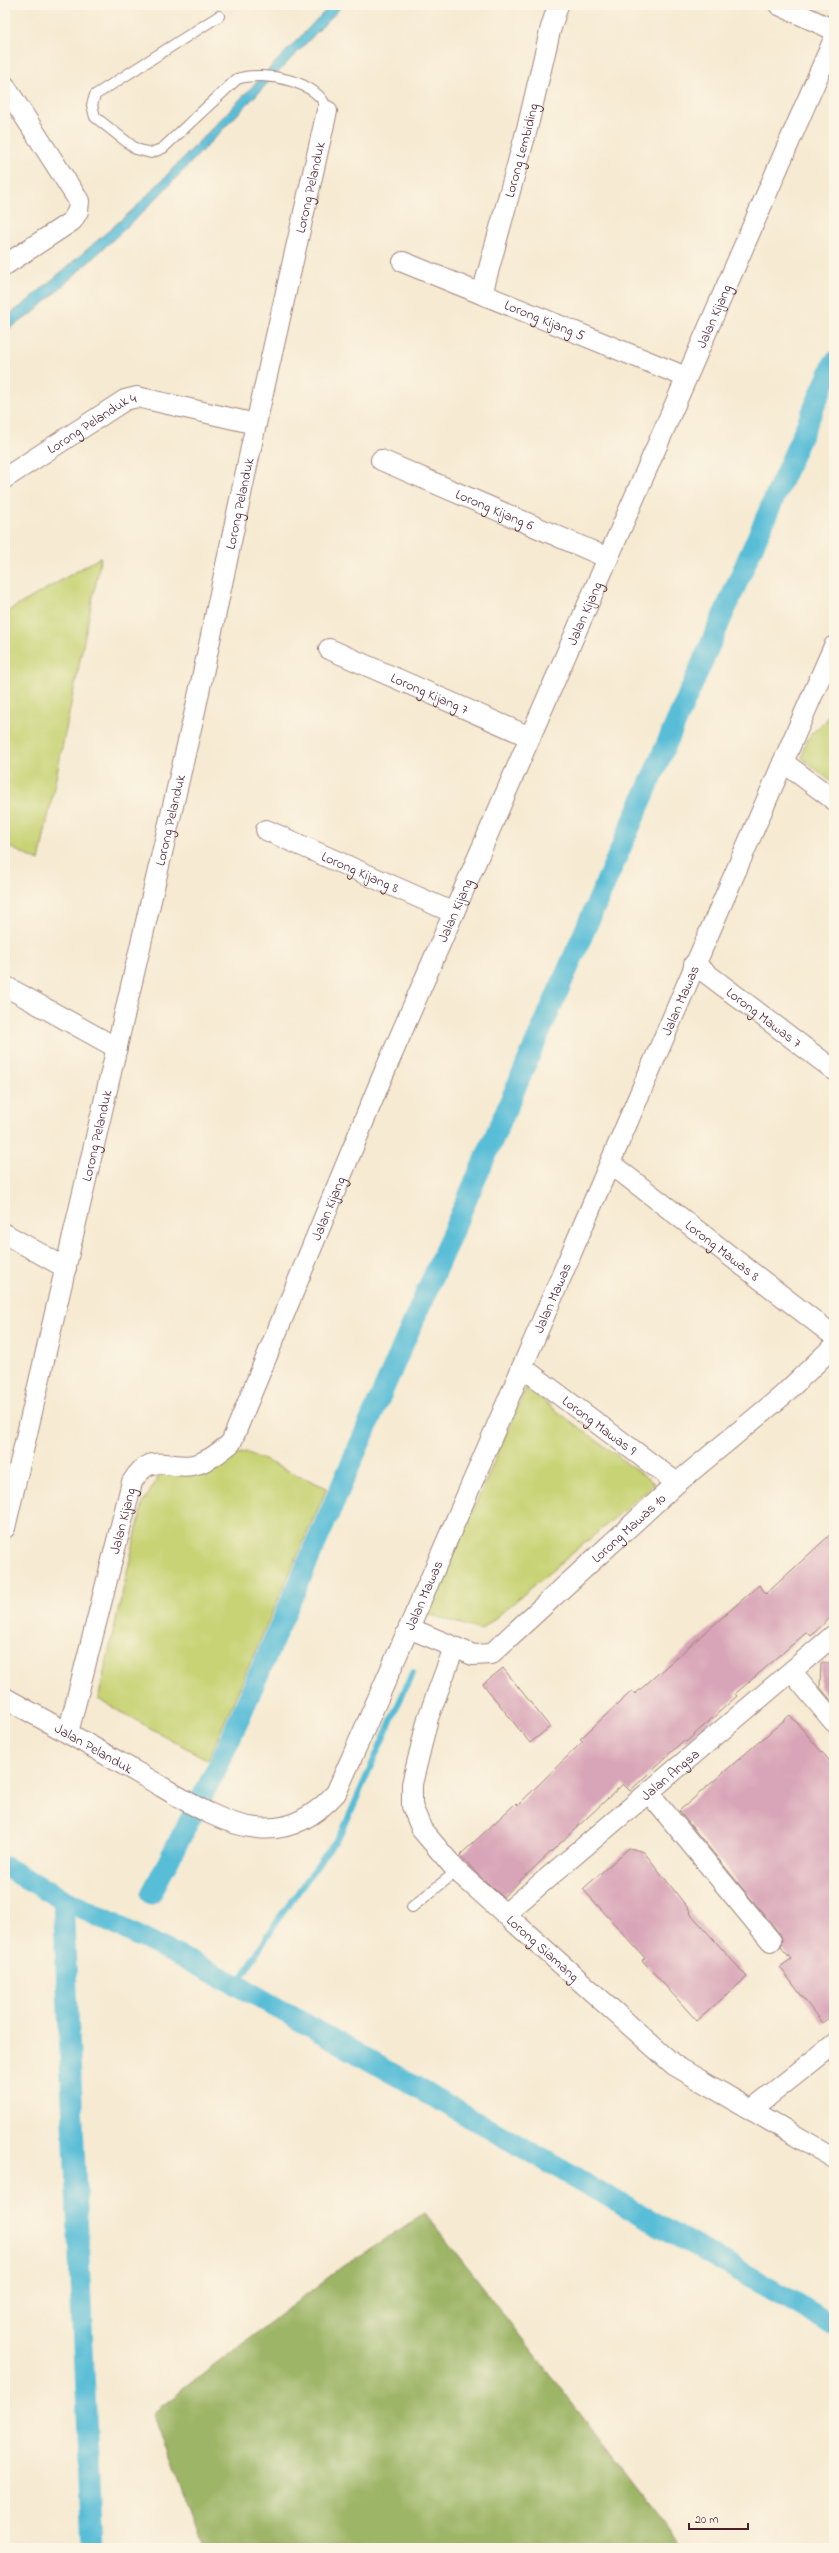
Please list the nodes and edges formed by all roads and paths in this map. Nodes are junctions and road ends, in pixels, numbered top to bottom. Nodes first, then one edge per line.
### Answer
1 (558, 5) edge
2 (779, 5) edge
3 (219, 16) dead end
4 (834, 30) edge
5 (834, 39) edge
6 (5, 86) edge
7 (327, 111) joint
8 (403, 262) dead end
9 (5, 265) edge
10 (482, 294) junction
11 (686, 377) junction
12 (256, 424) junction
13 (381, 460) dead end
14 (5, 478) edge
15 (608, 558) junction
16 (834, 646) edge
17 (329, 649) dead end
18 (530, 737) junction
19 (783, 762) junction
20 (834, 800) edge
21 (266, 830) dead end
22 (454, 913) junction
23 (694, 964) junction
24 (5, 986) edge
25 (117, 1048) junction
26 (834, 1070) edge
27 (611, 1164) junction
28 (5, 1234) edge
29 (66, 1268) junction
30 (834, 1336) edge
31 (834, 1346) edge
32 (522, 1368) junction
33 (677, 1483) junction
34 (9, 1489) edge
35 (5, 1528) edge
36 (409, 1628) junction
37 (834, 1635) edge
38 (454, 1648) junction
39 (792, 1672) junction
40 (5, 1698) edge
41 (834, 1722) edge
42 (68, 1733) junction
43 (649, 1792) junction
44 (183, 1798) joint
45 (457, 1870) junction
46 (412, 1907) dead end
47 (506, 1914) junction
48 (771, 1941) dead end
49 (834, 2044) edge
50 (751, 2110) junction
51 (834, 2158) edge

1 - 10 street, Lorong Lembiding
2 - 4 street
3 - 7 lane
5 - 11 street, Jalan Kijang
6 - 9 street
7 - 12 street, Lorong Pelanduk
8 - 10 street, Lorong Kijang 5
10 - 11 street, Lorong Kijang 5
11 - 15 street, Jalan Kijang
12 - 14 street, Lorong Pelanduk 4
12 - 25 street, Lorong Pelanduk
13 - 15 street, Lorong Kijang 6
15 - 18 street, Jalan Kijang
16 - 19 street, Jalan Mawas
17 - 18 street, Lorong Kijang 7
18 - 22 street, Jalan Kijang
19 - 20 street
19 - 23 street, Jalan Mawas
21 - 22 street, Lorong Kijang 8
22 - 42 street, Jalan Kijang
23 - 26 street, Lorong Mawas 7
23 - 27 street, Jalan Mawas
24 - 25 street
25 - 29 street, Lorong Pelanduk
27 - 30 street, Lorong Mawas 8
27 - 32 street, Jalan Mawas
28 - 29 street
29 - 34 street, Lorong Pelanduk
31 - 33 street, Lorong Mawas 10
32 - 33 street, Lorong Mawas 9
32 - 36 street, Jalan Mawas
33 - 38 street, Lorong Mawas 10
34 - 35 street, Lorong Pelanduk
36 - 38 street, Lorong Mawas 10
36 - 44 street, Jalan Mawas
37 - 39 street, Jalan Angsa
38 - 45 street, Lorong Siamang
39 - 41 street
39 - 43 street, Jalan Angsa
40 - 42 street, Jalan Pelanduk
42 - 44 street, Jalan Pelanduk
43 - 47 street, Jalan Angsa
43 - 48 street
45 - 46 lane
45 - 47 street, Lorong Siamang
47 - 50 street, Lorong Siamang
49 - 50 street
50 - 51 street, Lorong Siamang

